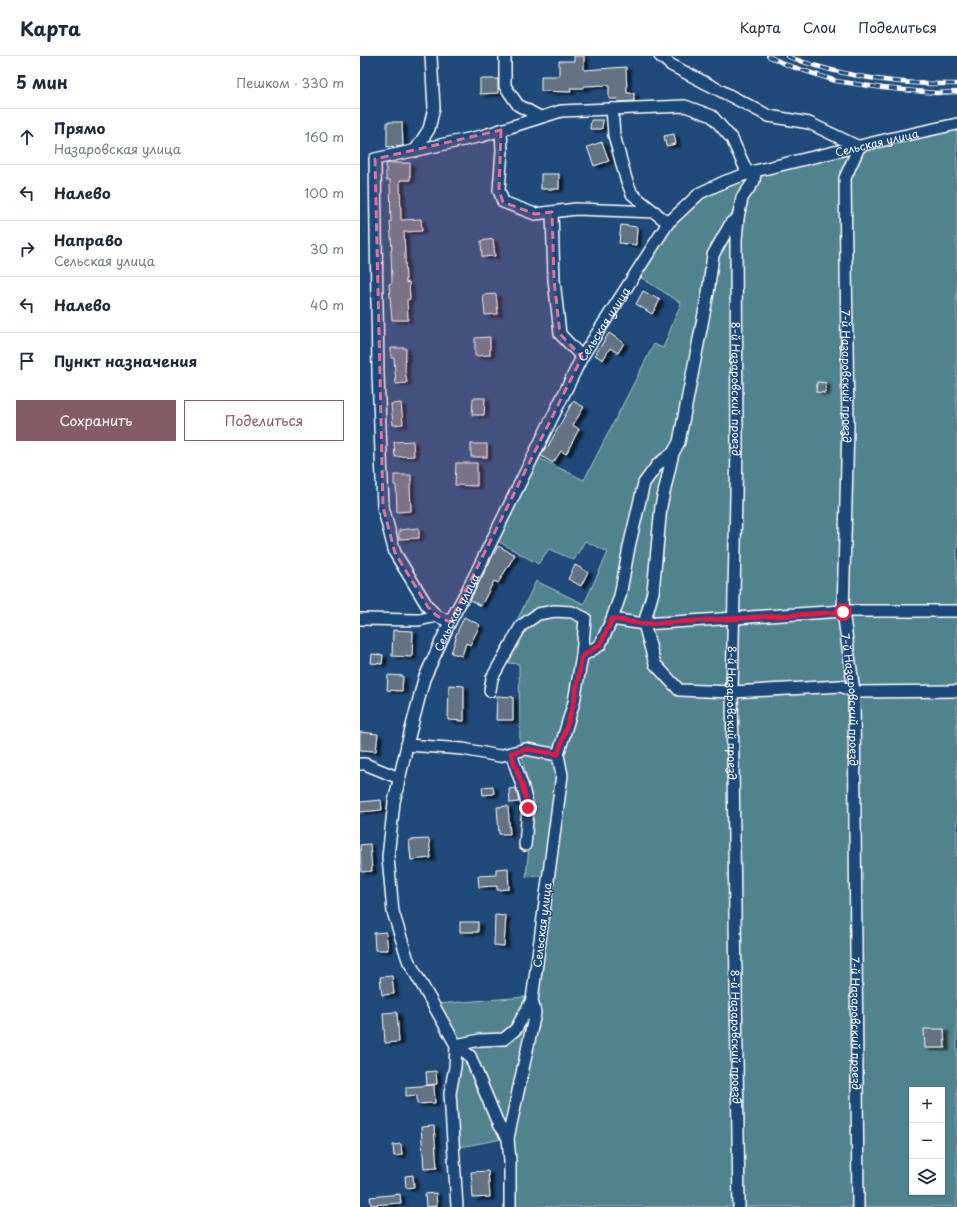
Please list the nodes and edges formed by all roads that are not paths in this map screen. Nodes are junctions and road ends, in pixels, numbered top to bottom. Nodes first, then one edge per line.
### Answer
1 (431, 56) edge
2 (505, 56) edge
3 (660, 56) edge
4 (612, 109) junction
5 (540, 118) junction
6 (957, 124) edge
7 (501, 130) junction
8 (859, 147) junction
9 (415, 150) junction
10 (752, 173) junction
11 (552, 212) junction
12 (656, 212) junction
13 (738, 218) junction
14 (668, 223) junction
15 (582, 357) junction
16 (674, 453) junction
17 (957, 611) edge
18 (843, 612) junction
19 (437, 616) junction
20 (733, 618) junction
21 (360, 619) edge
22 (612, 619) junction
23 (450, 622) junction
24 (644, 624) junction
25 (582, 656) junction
26 (957, 691) edge
27 (490, 692) dead end
28 (732, 692) junction
29 (854, 692) junction
30 (407, 745) junction
31 (511, 753) junction
32 (558, 754) junction
33 (360, 764) edge
34 (399, 778) junction
35 (525, 845) dead end
36 (532, 1000) junction
37 (456, 1045) junction
38 (508, 1138) junction
39 (457, 1207) edge
40 (510, 1207) edge
41 (739, 1207) edge
42 (858, 1207) edge

1 - 9 street
2 - 5 street
3 - 8 street
4 - 5 street
4 - 10 street
4 - 12 street
5 - 7 street
6 - 8 street, Сельская улица
7 - 9 street
7 - 11 street
8 - 10 street, Сельская улица
8 - 18 street, 7-й Назаровский проезд
9 - 19 street
10 - 13 street, 8-й Назаровский проезд
10 - 14 street, Сельская улица
11 - 12 street
11 - 15 street
12 - 14 street
13 - 16 street
13 - 20 street, 8-й Назаровский проезд
14 - 15 street, Сельская улица
15 - 23 street, Сельская улица
16 - 22 street
16 - 24 street
17 - 18 street
18 - 20 street
18 - 29 street, 7-й Назаровский проезд
19 - 21 street
19 - 23 street
20 - 24 street
20 - 28 street, 8-й Назаровский проезд
22 - 24 street
22 - 25 street
23 - 30 street, Сельская улица
24 - 28 street
25 - 27 street
25 - 32 street
26 - 29 street
28 - 29 street
28 - 41 street, 8-й Назаровский проезд
29 - 42 street, 7-й Назаровский проезд
30 - 31 street
30 - 34 street, Сельская улица
31 - 32 street
31 - 35 street
32 - 36 street, Сельская улица
33 - 34 street
34 - 37 street, Сельская улица
36 - 37 street
36 - 38 street, Сельская улица
37 - 38 street
37 - 39 street
38 - 40 street, Сельская улица

